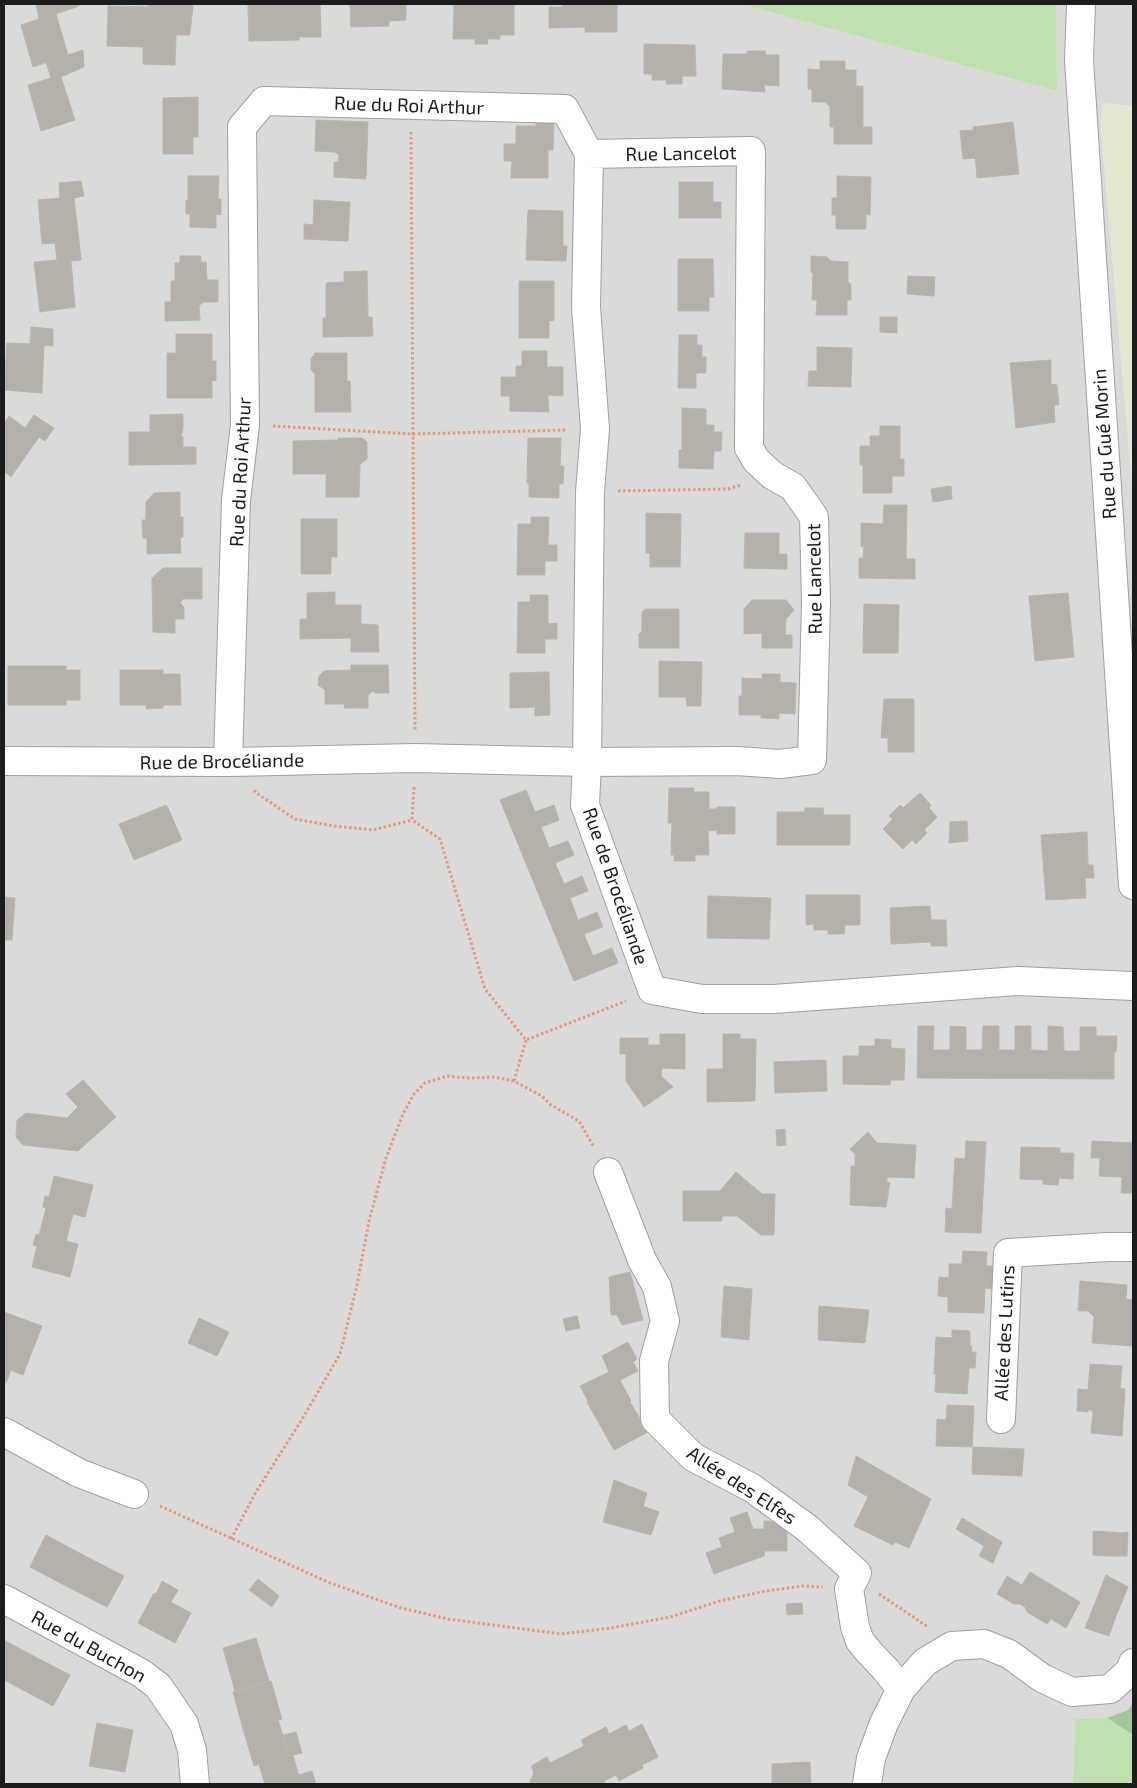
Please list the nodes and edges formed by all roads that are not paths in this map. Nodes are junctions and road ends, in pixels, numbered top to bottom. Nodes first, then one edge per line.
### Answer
1 (1081, 4) edge
2 (589, 154) junction
3 (4, 761) edge
4 (228, 762) junction
5 (587, 762) junction
6 (1133, 885) edge
7 (1133, 986) edge
8 (608, 1172) road end
9 (1133, 1247) edge
10 (1000, 1419) dead end
11 (4, 1432) edge
12 (134, 1494) road end
13 (4, 1599) edge
14 (1133, 1663) edge
15 (901, 1689) junction
16 (195, 1784) edge
17 (867, 1784) edge

1 - 6 street, Rue du Gué Morin
2 - 4 street, Rue du Roi Arthur
2 - 5 street, Rue du Roi Arthur
2 - 5 street, Rue Lancelot
3 - 4 street, Rue de Brocéliande
4 - 5 street, Rue de Brocéliande
5 - 7 street, Rue de Brocéliande
8 - 15 street, Allée des Elfes
9 - 10 street, Allée des Lutins
11 - 12 street
13 - 16 street, Rue du Buchon
14 - 15 street
15 - 17 street

